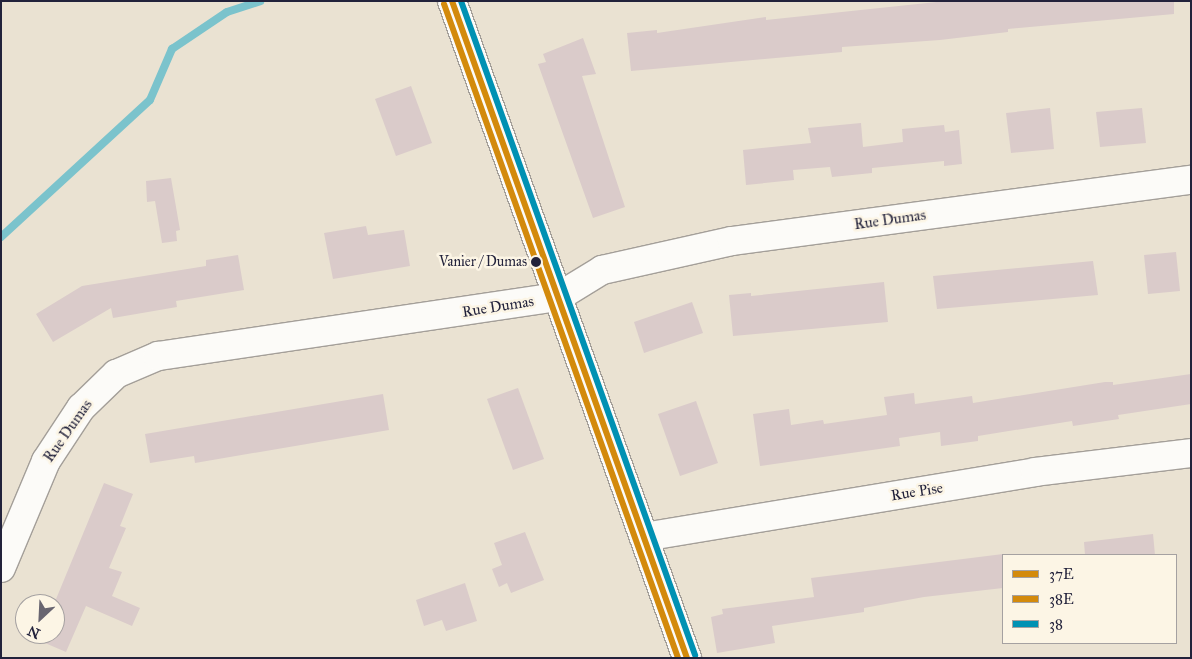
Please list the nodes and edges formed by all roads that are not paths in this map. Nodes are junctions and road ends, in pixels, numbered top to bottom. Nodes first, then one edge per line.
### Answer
1 (452, 1) edge
2 (1191, 180) edge
3 (558, 297) junction
4 (1191, 453) edge
5 (644, 537) junction
6 (1, 568) edge
7 (687, 658) edge

1 - 3 street
2 - 3 street, Rue Dumas
3 - 5 street
3 - 6 street, Rue Dumas
4 - 5 street, Rue Pise
5 - 7 street

